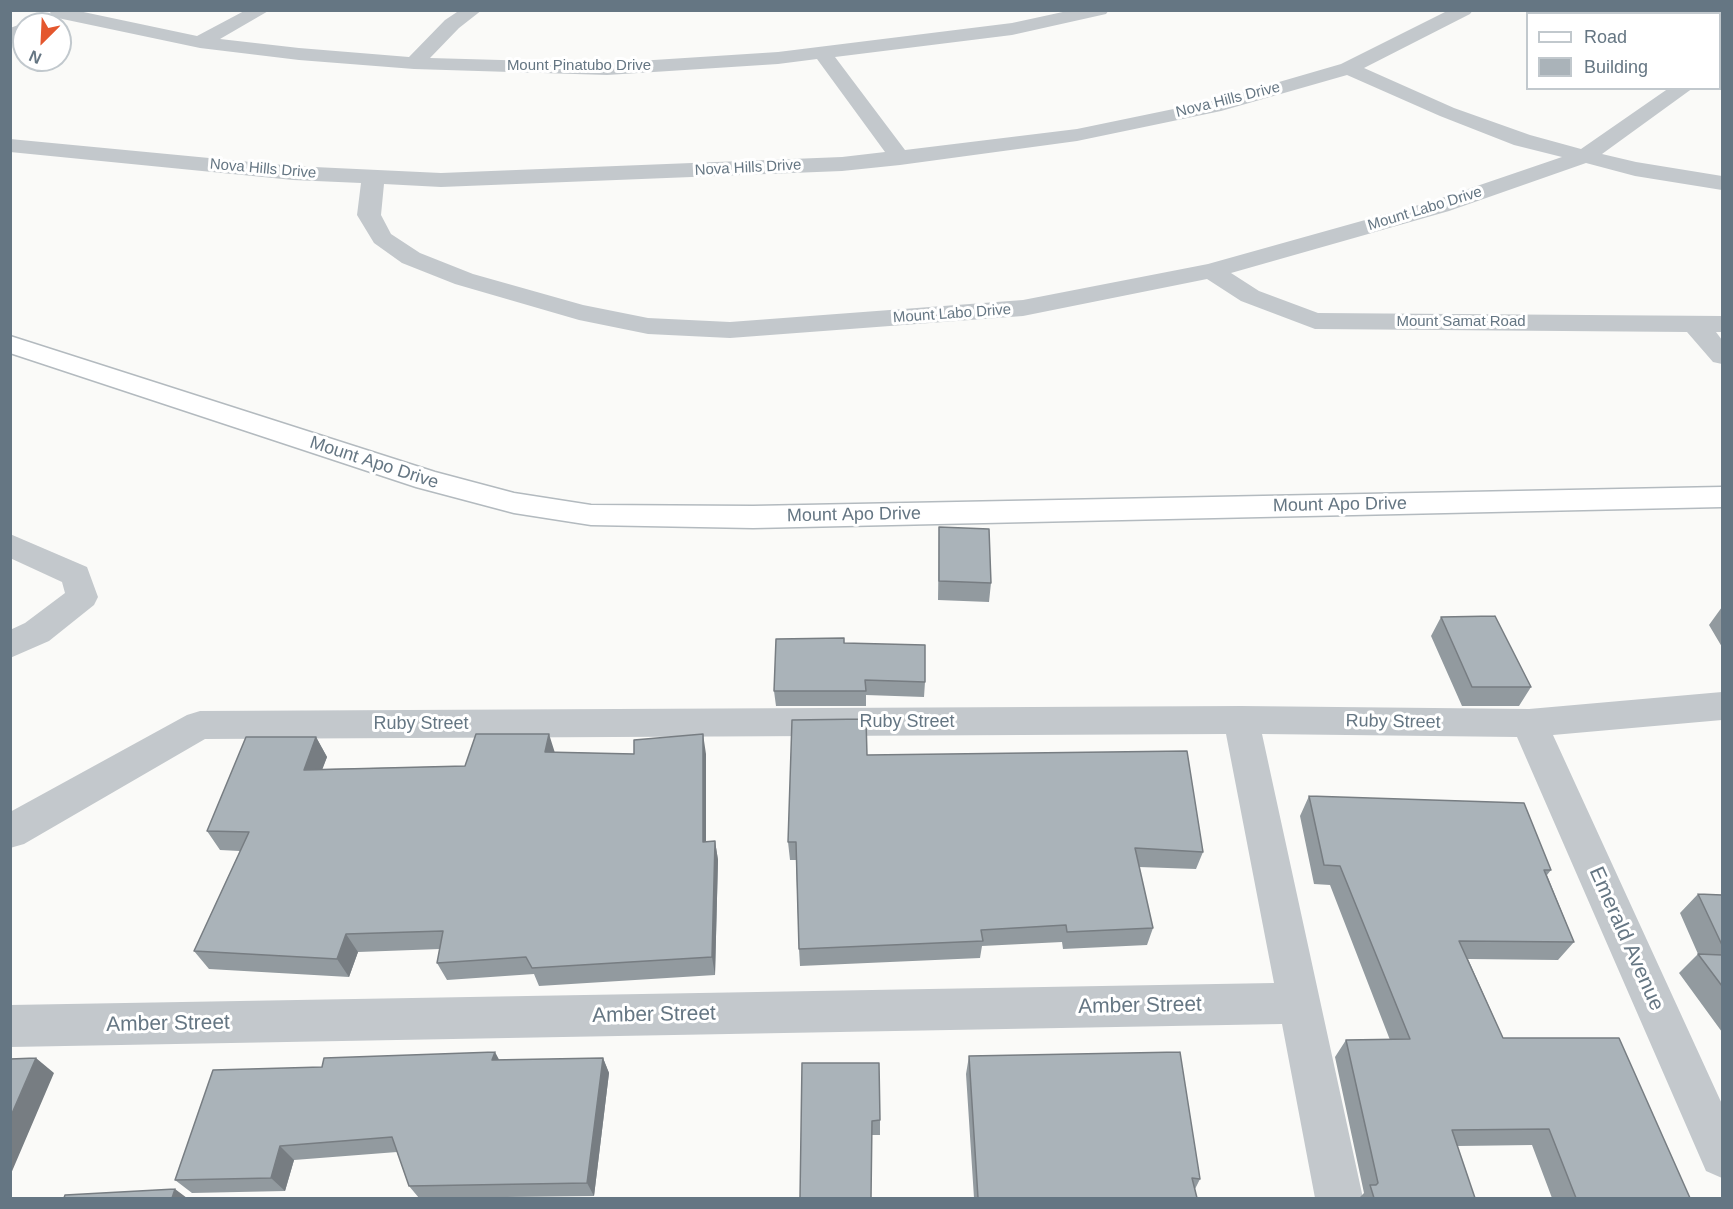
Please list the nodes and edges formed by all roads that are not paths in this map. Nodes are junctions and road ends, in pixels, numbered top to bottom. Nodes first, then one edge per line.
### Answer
1 (261, 10) edge
2 (473, 10) edge
3 (1100, 10) edge
4 (1464, 10) edge
5 (72, 14) edge
6 (200, 42) junction
7 (822, 53) junction
8 (414, 63) junction
9 (1348, 68) junction
10 (1680, 90) edge
11 (10, 145) edge
12 (1582, 157) junction
13 (900, 158) junction
14 (373, 177) junction
15 (1722, 183) edge
16 (1210, 271) junction
17 (1694, 323) junction
18 (1722, 324) edge
19 (10, 344) edge
20 (1722, 356) edge
21 (1722, 497) edge
22 (10, 545) edge
23 (10, 645) edge
24 (1722, 706) edge
25 (1241, 720) junction
26 (1528, 723) junction
27 (10, 832) edge
28 (1297, 1003) junction
29 (10, 1026) edge
30 (1722, 1155) edge
31 (1339, 1198) edge

1 - 6 street
2 - 8 street
3 - 7 street, Mount Pinatubo Drive
4 - 9 street, Nova Hills Drive
5 - 6 street, Mount Pinatubo Drive
6 - 8 street, Mount Pinatubo Drive
7 - 8 street, Mount Pinatubo Drive
7 - 13 street
9 - 12 street
9 - 13 street, Nova Hills Drive
10 - 12 street, Mount Labo Drive
11 - 14 street, Nova Hills Drive
12 - 15 street
12 - 16 street, Mount Labo Drive
13 - 14 street, Nova Hills Drive
14 - 16 street, Mount Labo Drive
16 - 17 street, Mount Samat Road
17 - 18 street, Mount Samat Road
17 - 20 street
19 - 21 street, Mount Apo Drive
22 - 23 street
24 - 26 street, Ruby Street
25 - 26 street, Ruby Street
25 - 27 street, Ruby Street
25 - 28 street
26 - 30 street, Emerald Avenue
28 - 29 street, Amber Street
28 - 31 street

